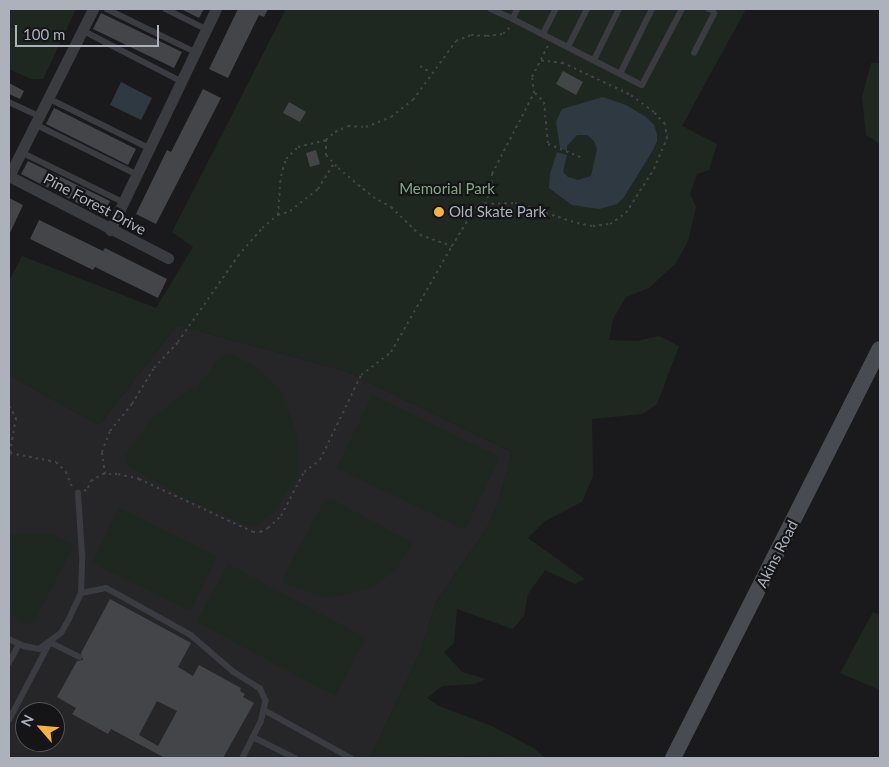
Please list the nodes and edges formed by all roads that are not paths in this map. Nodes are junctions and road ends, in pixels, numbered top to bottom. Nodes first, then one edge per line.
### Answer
1 (93, 9) edge
2 (108, 9) edge
3 (166, 9) edge
4 (216, 9) edge
5 (491, 9) edge
6 (518, 9) edge
7 (556, 9) edge
8 (587, 9) edge
9 (619, 9) edge
10 (652, 9) edge
11 (682, 9) edge
12 (708, 9) edge
13 (513, 19) junction
14 (206, 29) junction
15 (82, 30) junction
16 (543, 34) junction
17 (568, 47) junction
18 (195, 52) junction
19 (694, 53) dead end
20 (594, 60) junction
21 (620, 74) junction
22 (182, 81) junction
23 (48, 98) junction
24 (9, 102) edge
25 (37, 120) junction
26 (149, 148) junction
27 (21, 152) junction
28 (136, 174) junction
29 (9, 176) edge
30 (123, 202) junction
31 (110, 230) junction
32 (168, 258) dead end
33 (880, 349) edge
34 (78, 493) road end
35 (81, 593) junction
36 (9, 639) edge
37 (50, 642) junction
38 (19, 644) junction
39 (79, 657) dead end
40 (9, 663) edge
41 (264, 710) junction
42 (9, 720) edge
43 (253, 737) junction
44 (243, 758) edge
45 (295, 758) edge
46 (351, 758) edge
47 (672, 758) edge

1 - 15 street
2 - 18 lane
3 - 14 lane
4 - 14 street
5 - 13 lane
6 - 13 lane
7 - 16 lane
8 - 17 lane
9 - 20 lane
10 - 21 lane
11 - 21 lane
12 - 19 lane
13 - 16 lane
14 - 18 street
15 - 22 lane
15 - 23 street
16 - 17 lane
17 - 20 lane
18 - 22 street
20 - 21 lane
22 - 26 street
23 - 25 street
23 - 26 lane
24 - 25 lane
25 - 27 street
25 - 28 lane
26 - 28 street
27 - 29 street
27 - 30 lane
28 - 30 street
29 - 31 street, Pine Forest Drive
30 - 31 street
31 - 32 street, Pine Forest Drive
33 - 47 street, Akins Road
34 - 35 lane
35 - 37 lane
35 - 41 lane
36 - 38 lane
37 - 38 lane
37 - 39 lane
37 - 42 lane
38 - 40 lane
41 - 43 lane
41 - 46 lane
43 - 44 lane
43 - 45 lane

